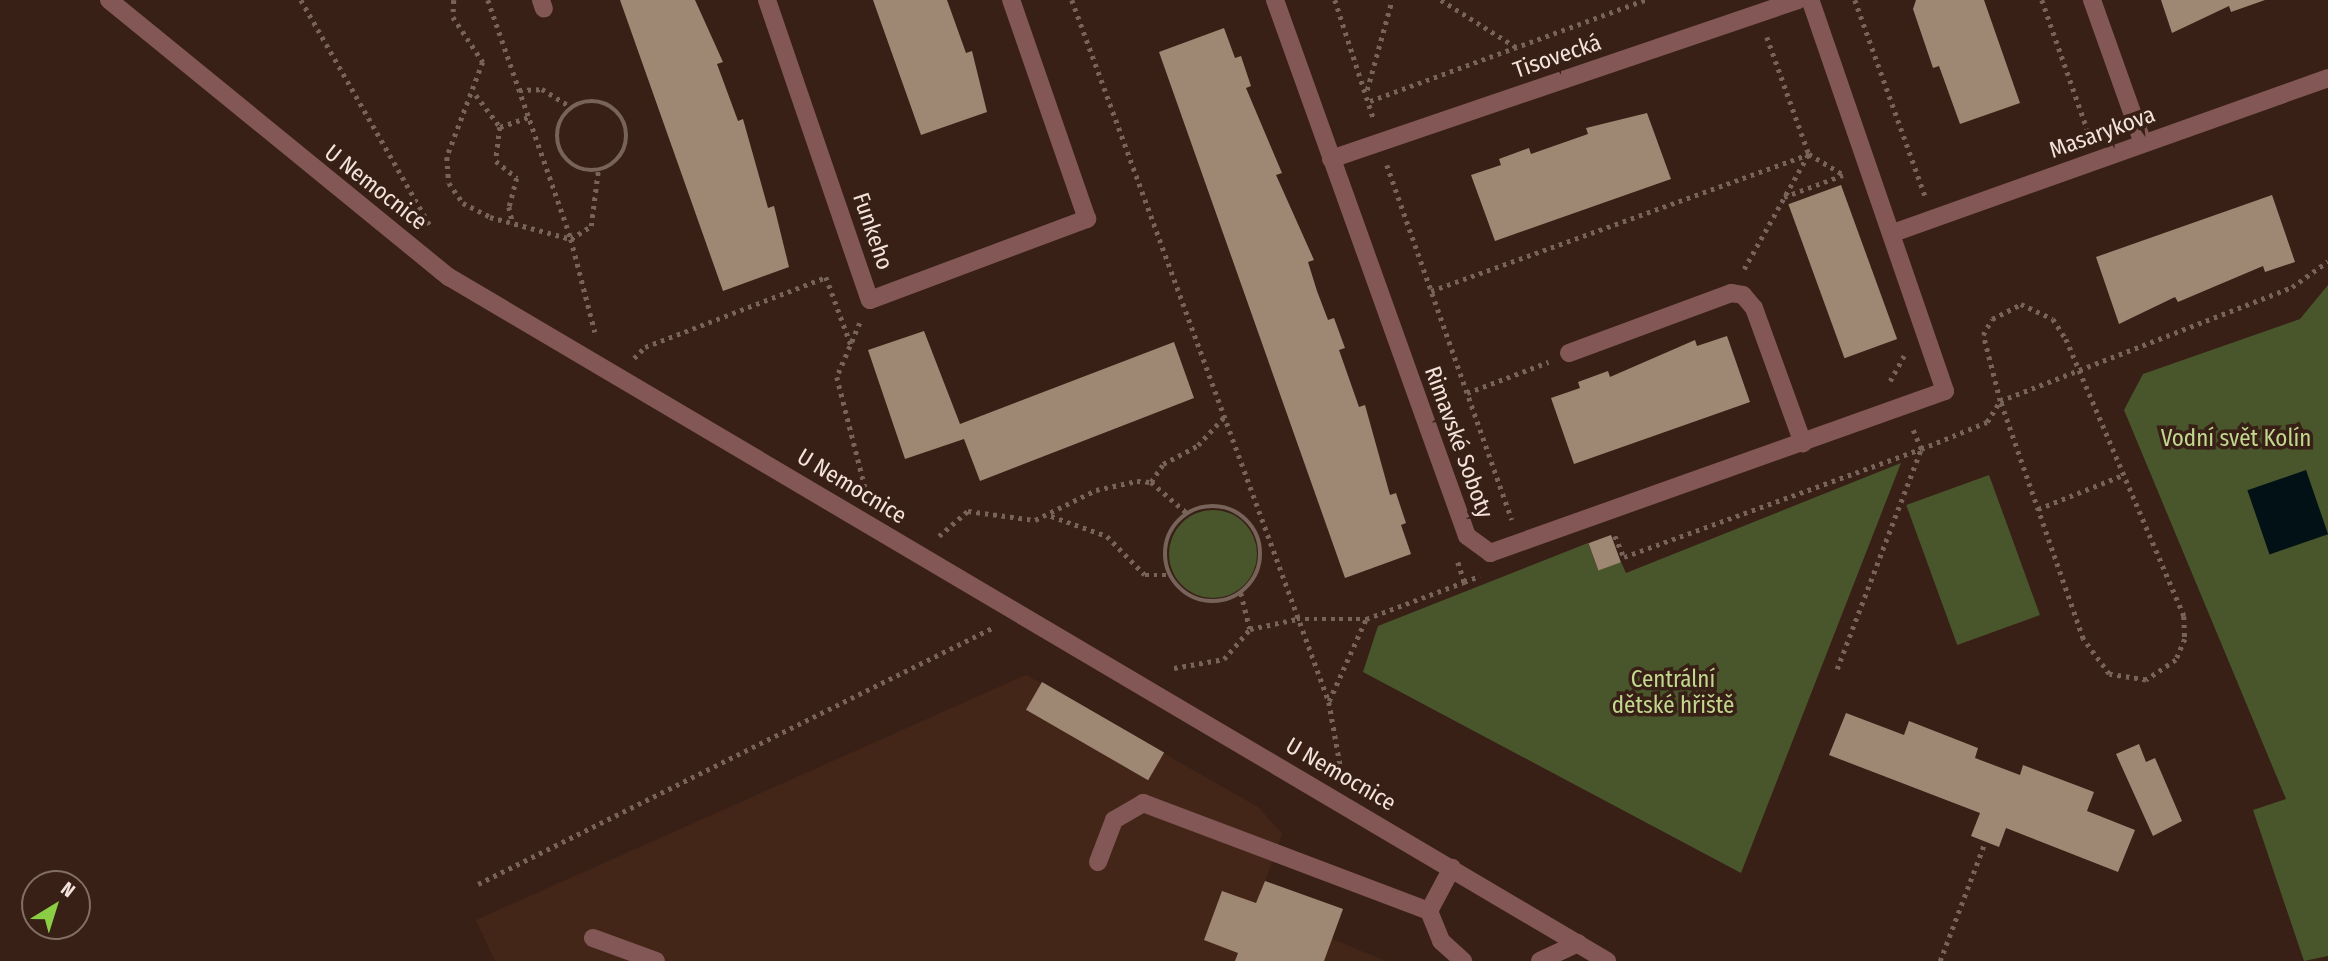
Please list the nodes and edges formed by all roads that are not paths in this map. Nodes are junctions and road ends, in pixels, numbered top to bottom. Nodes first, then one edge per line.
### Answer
1 (109, 0) edge
2 (767, 0) edge
3 (1011, 0) edge
4 (1275, 0) edge
5 (1798, 0) edge
6 (1810, 0) edge
7 (2092, 0) edge
8 (2328, 78) edge
9 (2143, 144) junction
10 (1331, 159) junction
11 (1893, 233) junction
12 (1569, 353) road end
13 (1803, 443) junction
14 (1098, 862) dead end
15 (1452, 868) junction
16 (1429, 911) junction
17 (593, 938) dead end
18 (1578, 943) junction
19 (656, 961) edge
20 (1463, 961) edge
21 (1540, 961) edge
22 (1608, 961) edge

1 - 15 street, U Nemocnice
2 - 3 street, Funkeho
4 - 10 street, Rimavské Soboty
5 - 10 street, Tisovecká
6 - 11 street
7 - 9 street
8 - 9 street, Masarykova
9 - 11 street, Masarykova
10 - 13 street, Rimavské Soboty
11 - 13 street, Rimavské Soboty
12 - 13 street
14 - 16 street
15 - 16 street
15 - 18 street, U Nemocnice
16 - 20 street
17 - 19 street
18 - 21 street
18 - 22 street, U Nemocnice

